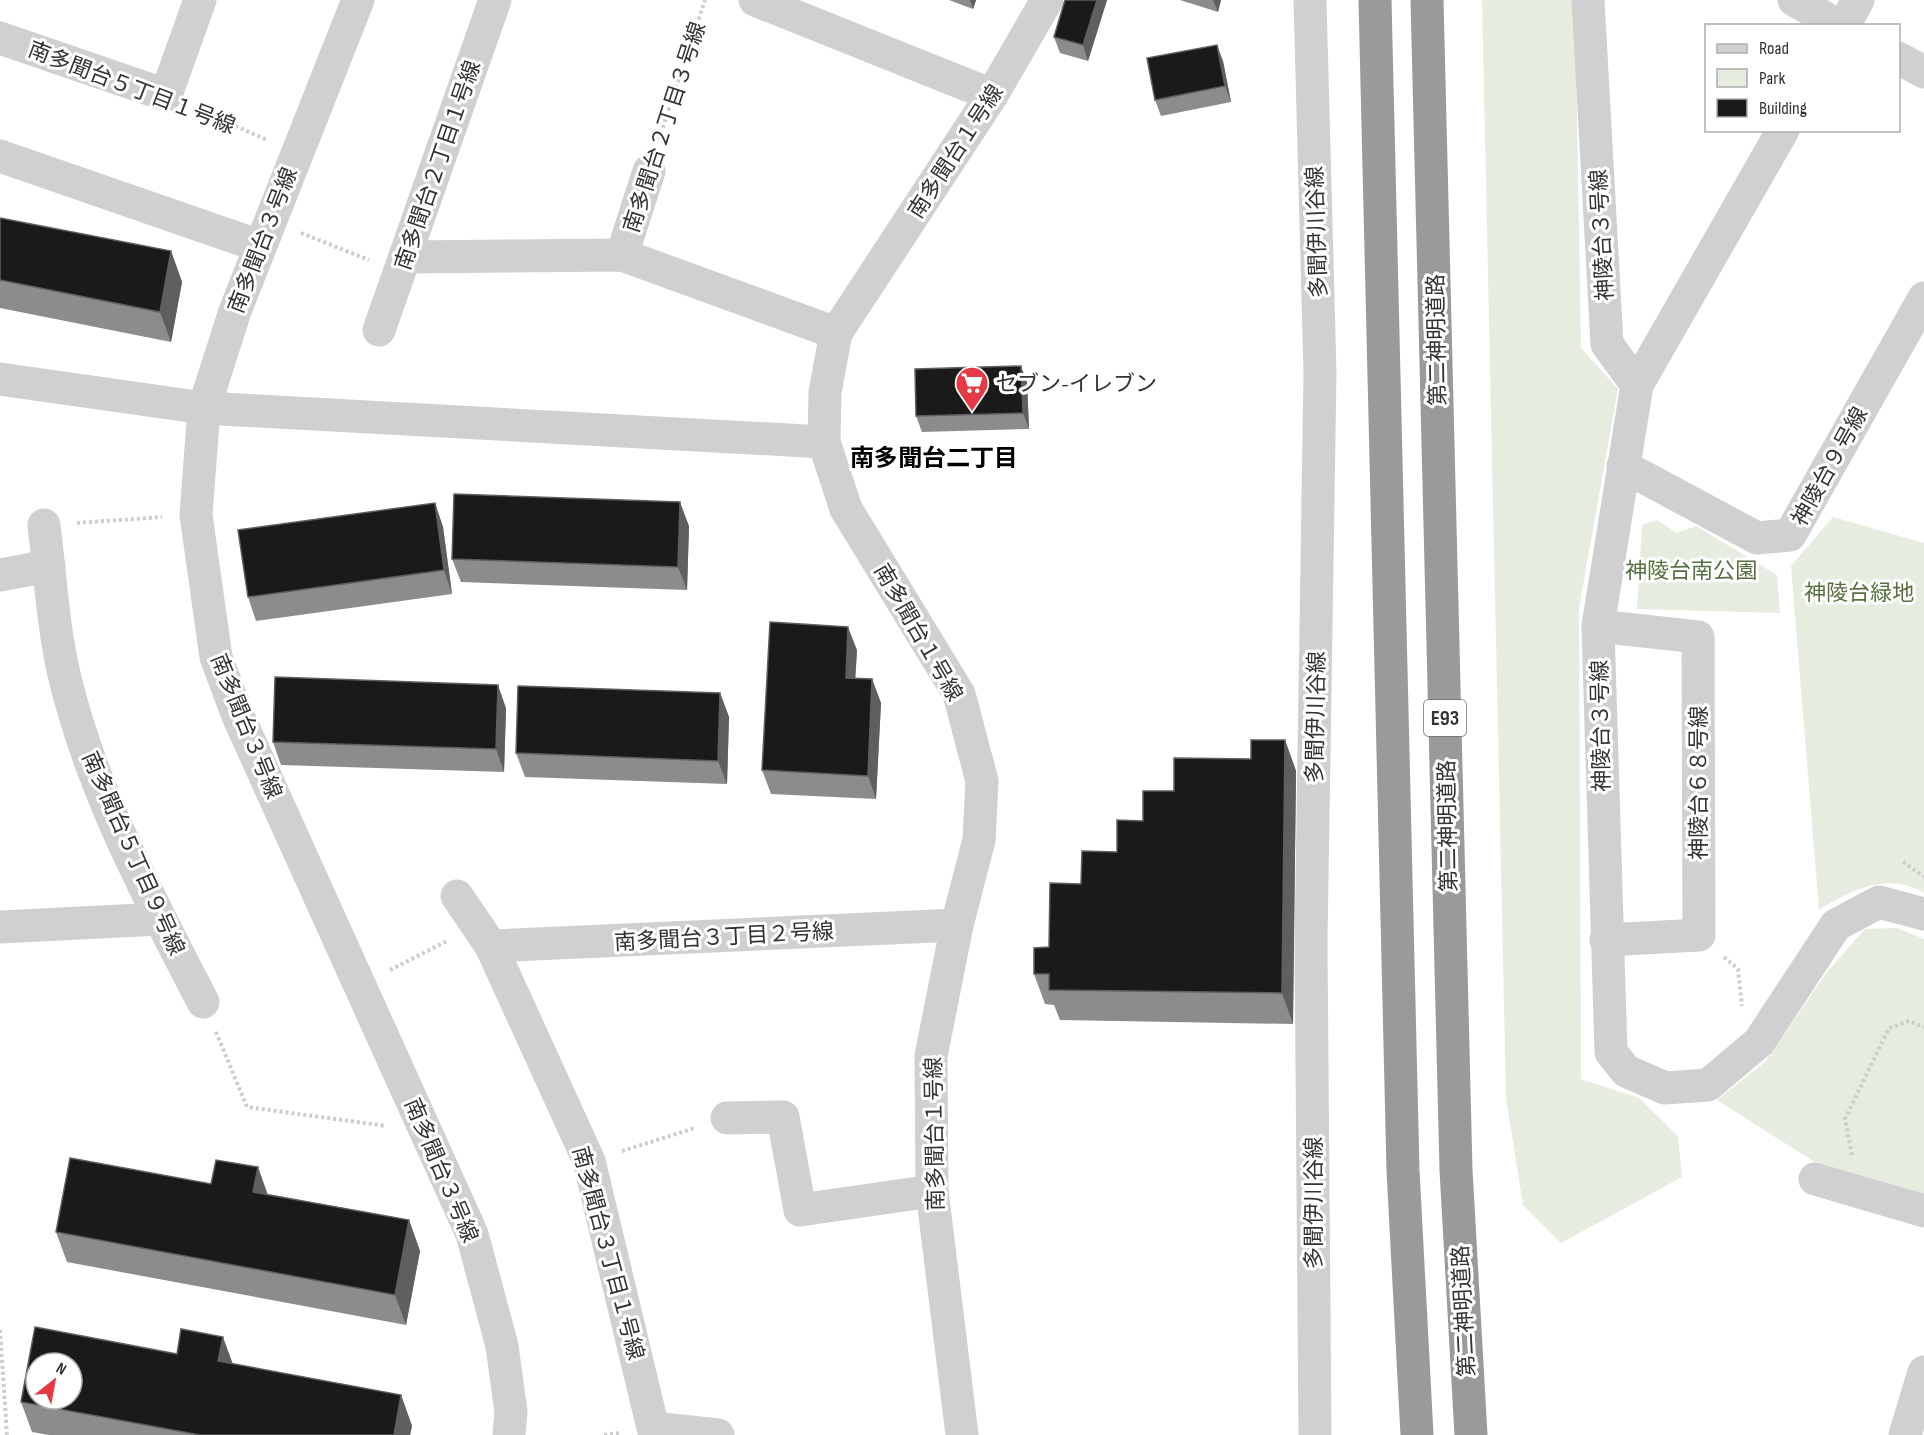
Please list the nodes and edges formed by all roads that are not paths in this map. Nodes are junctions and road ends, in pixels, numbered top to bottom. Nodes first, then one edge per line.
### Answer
1 (200, 0) edge
2 (358, 0) edge
3 (495, 0) edge
4 (755, 0) edge
5 (1047, 0) edge
6 (1310, 0) edge
7 (1376, 0) edge
8 (1427, 0) edge
9 (1588, 0) edge
10 (1794, 0) edge
11 (1858, 0) edge
12 (1838, 24) edge
13 (1843, 24) edge
14 (0, 39) edge
15 (1900, 59) edge
16 (1924, 72) edge
17 (992, 95) junction
18 (1782, 132) edge
19 (0, 156) edge
20 (649, 171) road end
21 (265, 233) junction
22 (622, 255) junction
23 (402, 264) junction
24 (1924, 298) edge
25 (379, 330) dead end
26 (836, 333) junction
27 (0, 379) edge
28 (1637, 385) junction
29 (204, 408) junction
30 (824, 442) junction
31 (1623, 466) junction
32 (44, 525) road end
33 (49, 566) junction
34 (0, 575) edge
35 (1598, 626) junction
36 (457, 896) dead end
37 (1924, 914) edge
38 (160, 919) junction
39 (957, 925) junction
40 (0, 927) edge
41 (484, 936) junction
42 (1606, 940) junction
43 (203, 1002) road end
44 (727, 1118) road end
45 (1827, 1182) road end
46 (932, 1191) junction
47 (1924, 1211) edge
48 (1924, 1372) edge
49 (509, 1435) edge
50 (718, 1435) edge
51 (962, 1435) edge
52 (1315, 1435) edge
53 (1417, 1435) edge
54 (1471, 1435) edge
55 (1905, 1435) edge

1 - 14 street, 南多聞台５丁目１号線
2 - 21 street, 南多聞台３号線
3 - 23 street, 南多聞台２丁目１号線
4 - 17 street
5 - 17 street, 南多聞台１号線
6 - 52 street, 多聞伊川谷線
7 - 53 highway, E93
8 - 54 highway, 第二神明道路 / E93
9 - 28 street, 神陵台３号線
10 - 12 street
11 - 13 street
15 - 16 street
17 - 26 street, 南多聞台１号線
18 - 28 street
19 - 21 street
20 - 22 street, 南多聞台２丁目３号線
21 - 29 street, 南多聞台３号線
22 - 23 street
22 - 26 street
23 - 25 street, 南多聞台２丁目１号線
24 - 31 street, 神陵台９号線
26 - 30 street, 南多聞台１号線
27 - 29 street
28 - 31 street, 神陵台３号線
29 - 30 street
29 - 49 street, 南多聞台３号線
30 - 39 street, 南多聞台１号線
31 - 35 street, 神陵台３号線
32 - 33 street, 南多聞台５丁目９号線
33 - 34 street
33 - 38 street, 南多聞台５丁目９号線
35 - 42 street, 神陵台３号線
35 - 42 street, 神陵台６８号線
36 - 41 street, 南多聞台３丁目１号線
37 - 42 street, 神陵台３号線
38 - 40 street
38 - 43 street, 南多聞台５丁目９号線
39 - 41 street, 南多聞台３丁目２号線
39 - 46 street, 南多聞台１号線
41 - 50 street, 南多聞台３丁目１号線
44 - 46 street
45 - 47 street
46 - 51 street, 南多聞台１号線
48 - 55 street

